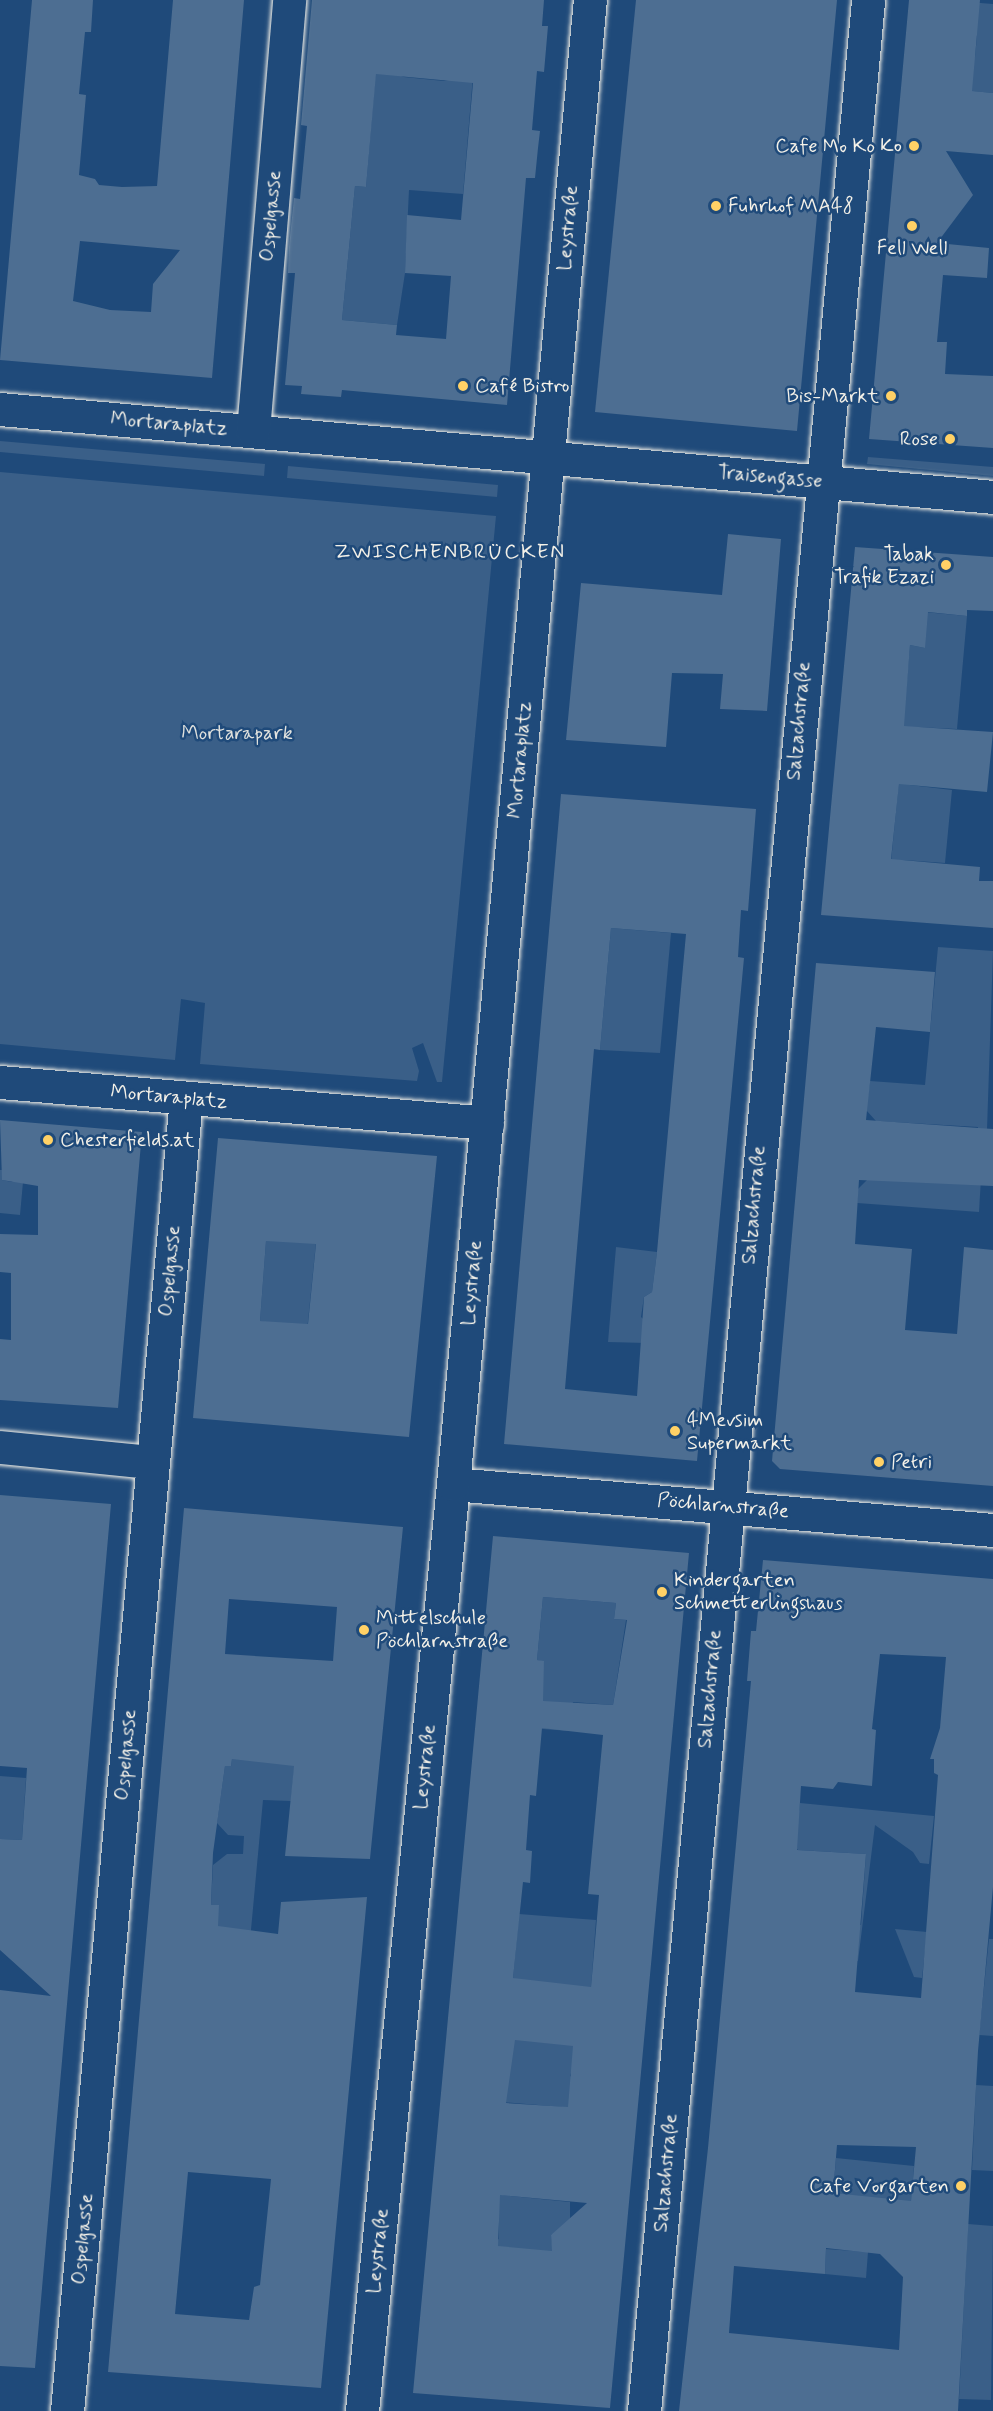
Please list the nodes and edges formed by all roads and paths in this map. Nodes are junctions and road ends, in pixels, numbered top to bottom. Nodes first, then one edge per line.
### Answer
1 (289, 0) edge
2 (590, 0) edge
3 (868, 0) edge
4 (0, 409) edge
5 (253, 431) junction
6 (547, 456) junction
7 (822, 481) junction
8 (993, 497) edge
9 (0, 1082) edge
10 (186, 1098) junction
11 (487, 1123) junction
12 (0, 1448) edge
13 (151, 1462) junction
14 (453, 1484) junction
15 (727, 1506) junction
16 (993, 1530) edge
17 (67, 2411) edge
18 (362, 2411) edge
19 (644, 2411) edge

1 - 5 street, Ospelgasse
2 - 6 street, Leystraße
3 - 7 street, Salzachstraße
4 - 5 street, Mortaraplatz
5 - 6 street, Mortaraplatz
6 - 7 street, Traisengasse
6 - 11 street, Mortaraplatz
7 - 8 street, Traisengasse
7 - 15 street, Salzachstraße
9 - 10 street, Mortaraplatz
10 - 11 street, Mortaraplatz
10 - 13 street, Ospelgasse
11 - 14 street, Leystraße
12 - 13 street
13 - 17 street, Ospelgasse
14 - 15 street, Pöchlarnstraße
14 - 18 street, Leystraße
15 - 16 street, Pöchlarnstraße
15 - 19 street, Salzachstraße

